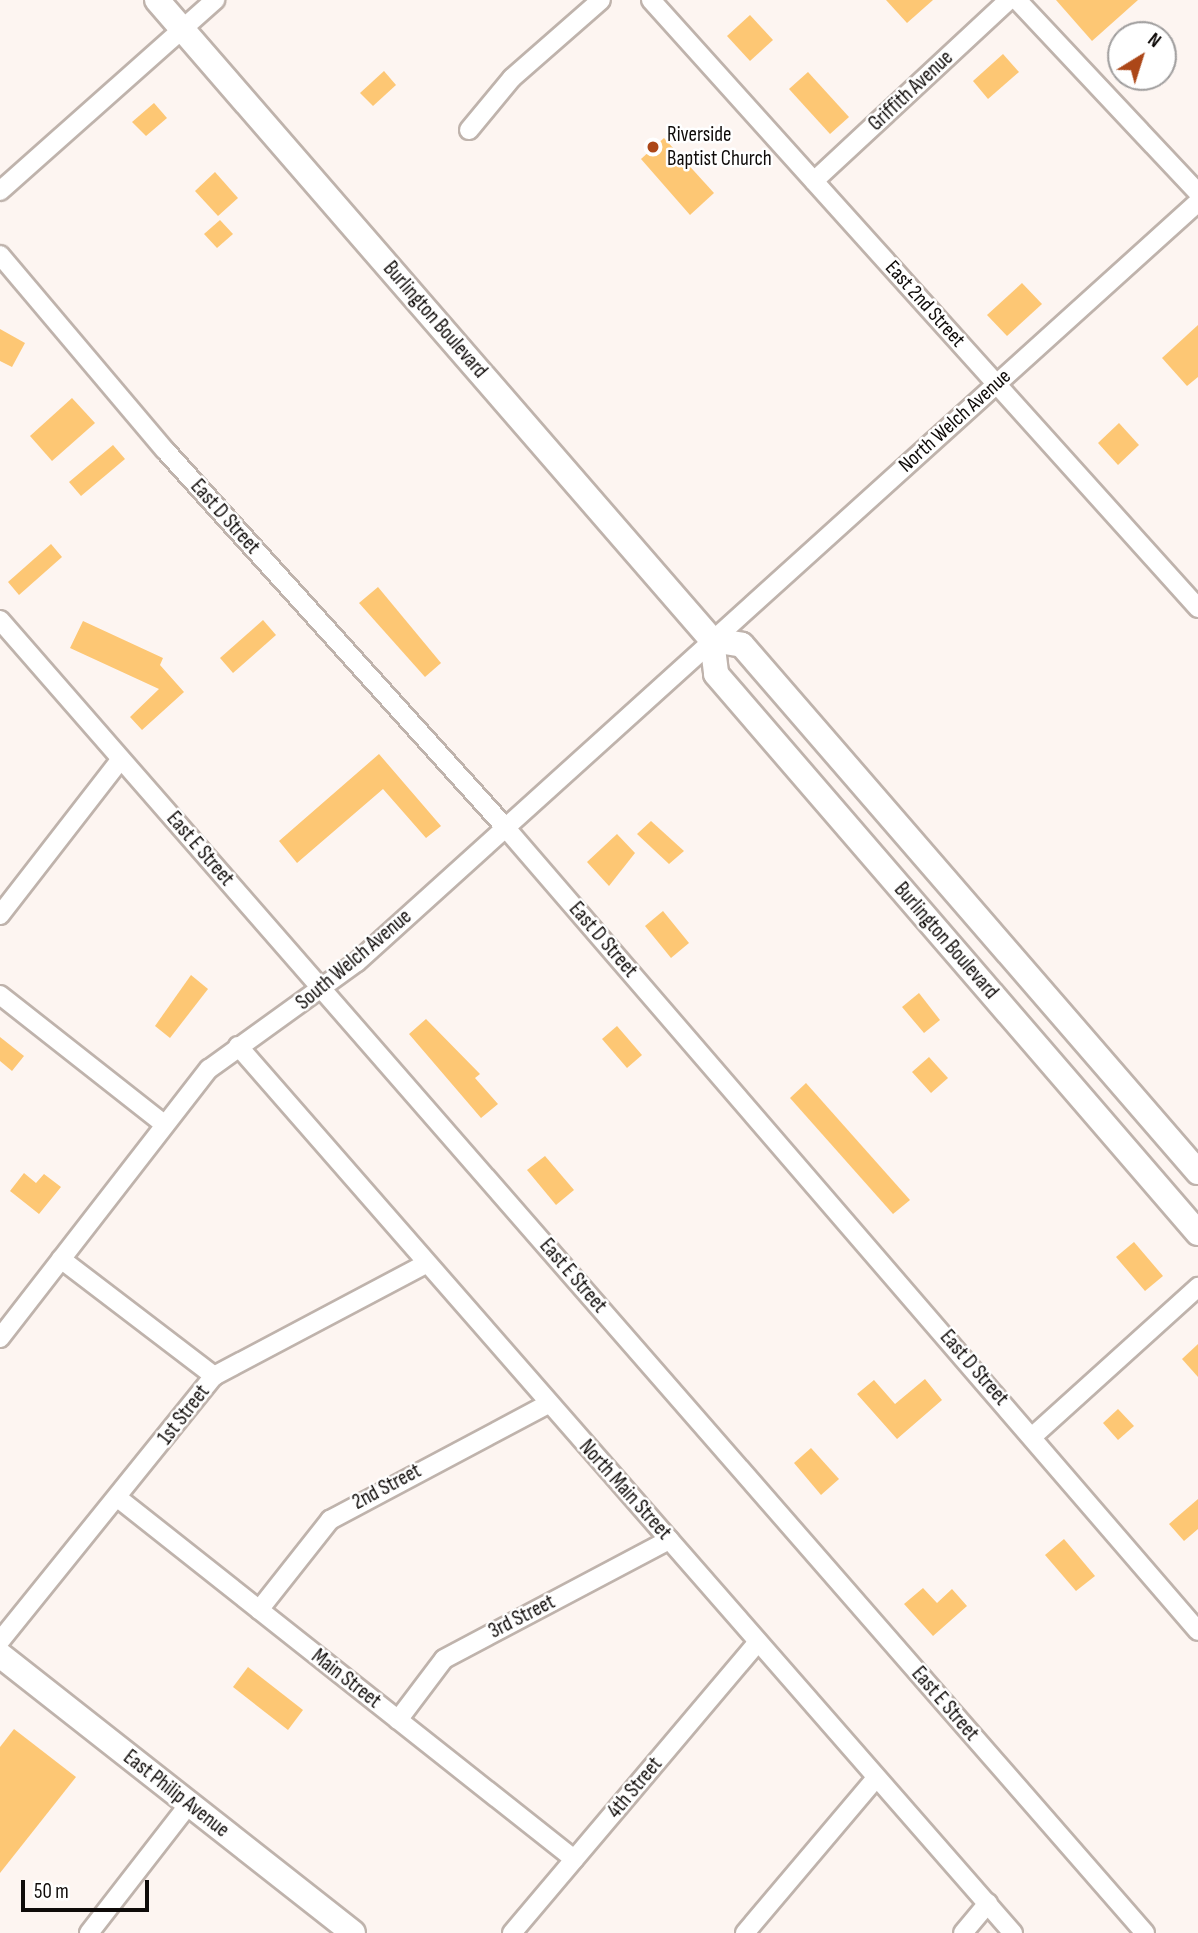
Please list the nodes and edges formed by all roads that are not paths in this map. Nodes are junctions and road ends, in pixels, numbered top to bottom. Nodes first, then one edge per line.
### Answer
1 (157, 0) edge
2 (215, 0) edge
3 (601, 0) edge
4 (651, 0) edge
5 (1009, 0) edge
6 (1017, 0) edge
7 (183, 29) junction
8 (468, 130) dead end
9 (814, 181) junction
10 (0, 191) edge
11 (1198, 193) edge
12 (1198, 202) edge
13 (0, 255) edge
14 (996, 384) junction
15 (1198, 608) edge
16 (0, 620) edge
17 (712, 640) junction
18 (121, 759) junction
19 (505, 827) junction
20 (0, 915) edge
21 (323, 989) junction
22 (0, 995) edge
23 (238, 1046) junction
24 (164, 1124) junction
25 (1198, 1172) edge
26 (1198, 1233) edge
27 (61, 1259) junction
28 (427, 1263) junction
29 (1198, 1287) edge
30 (2, 1332) edge
31 (214, 1376) junction
32 (548, 1404) junction
33 (1032, 1437) junction
34 (118, 1498) junction
35 (669, 1540) junction
36 (259, 1610) junction
37 (1198, 1631) edge
38 (0, 1641) edge
39 (758, 1642) junction
40 (0, 1655) edge
41 (398, 1720) junction
42 (876, 1778) junction
43 (188, 1804) junction
44 (574, 1859) junction
45 (988, 1903) junction
46 (522, 1929) edge
47 (89, 1933) edge
48 (353, 1933) edge
49 (745, 1933) edge
50 (963, 1933) edge
51 (1013, 1933) edge
52 (1145, 1933) edge

1 - 7 street, Burlington Boulevard
2 - 7 street
3 - 8 street
4 - 9 street, East 2nd Street
5 - 9 street, Griffith Avenue
6 - 11 street
7 - 10 street
7 - 17 street, Burlington Boulevard
9 - 14 street, East 2nd Street
12 - 14 street, North Welch Avenue
13 - 19 street, East D Street
14 - 15 street, East 2nd Street
14 - 17 street, North Welch Avenue
16 - 18 street, East E Street
17 - 19 street, South Welch Avenue
17 - 25 street, Burlington Boulevard
17 - 26 street, Burlington Boulevard
18 - 20 street
18 - 21 street, East E Street
19 - 21 street, South Welch Avenue
19 - 33 street, East D Street
21 - 23 street, South Welch Avenue
21 - 52 street, East E Street
22 - 24 street
23 - 24 street, South Welch Avenue
23 - 28 street, North Main Street
24 - 27 street, South Welch Avenue
27 - 30 street, South Welch Avenue
27 - 31 street
28 - 31 street, 1st Street
28 - 32 street, North Main Street
29 - 33 street
31 - 34 street, 1st Street
32 - 35 street, North Main Street
32 - 36 street, 2nd Street
33 - 37 street, East D Street
34 - 36 street, Main Street
34 - 38 street, 1st Street
35 - 39 street, North Main Street
35 - 41 street, 3rd Street
36 - 41 street, Main Street
39 - 42 street, North Main Street
39 - 44 street, 4th Street
40 - 43 street, East Philip Avenue
41 - 44 street, Main Street
42 - 45 street, North Main Street
42 - 49 street
43 - 47 street
43 - 48 street, East Philip Avenue
44 - 46 street, 4th Street
45 - 50 street
45 - 51 street, North Main Street

